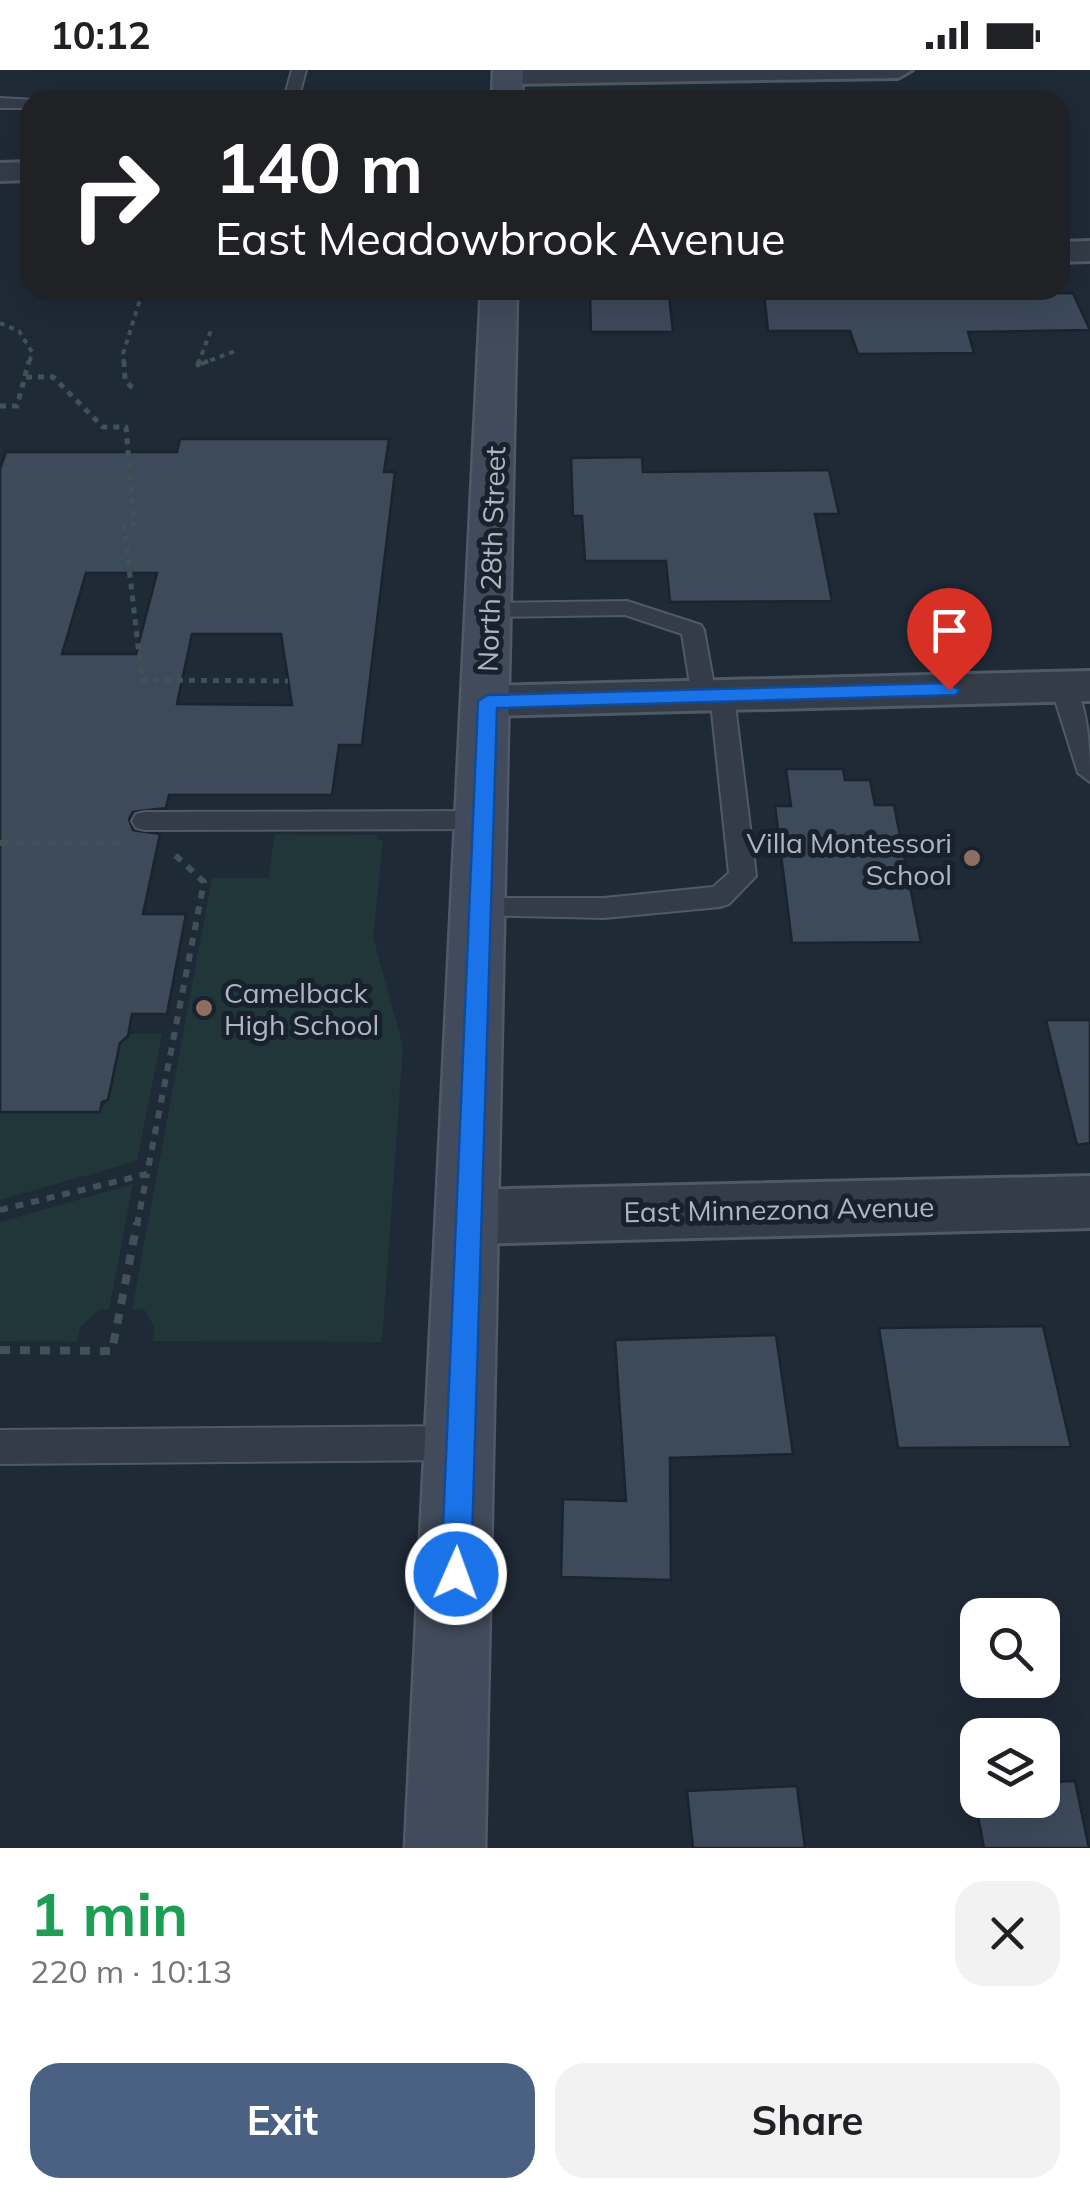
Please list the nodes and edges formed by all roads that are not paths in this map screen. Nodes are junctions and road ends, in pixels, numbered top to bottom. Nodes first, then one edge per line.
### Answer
1 (898, 70) edge
2 (508, 82) edge
3 (500, 300) edge
4 (488, 610) junction
5 (1076, 686) edge
6 (713, 697) junction
7 (488, 701) junction
8 (1090, 773) edge
9 (484, 820) junction
10 (145, 821) dead end
11 (480, 908) junction
12 (1090, 1202) edge
13 (468, 1217) junction
14 (461, 1443) junction
15 (0, 1447) edge
16 (445, 1848) edge

1 - 2 street
3 - 4 street, North 28th Street
4 - 6 lane
4 - 7 street, North 28th Street
5 - 6 street
5 - 8 lane
6 - 7 street
6 - 11 lane
7 - 9 street, North 28th Street
9 - 10 lane
9 - 11 street, North 28th Street
11 - 13 street, North 28th Street
12 - 13 street, East Minnezona Avenue
13 - 14 street, North 28th Street
14 - 15 lane
14 - 16 street, North 28th Street

